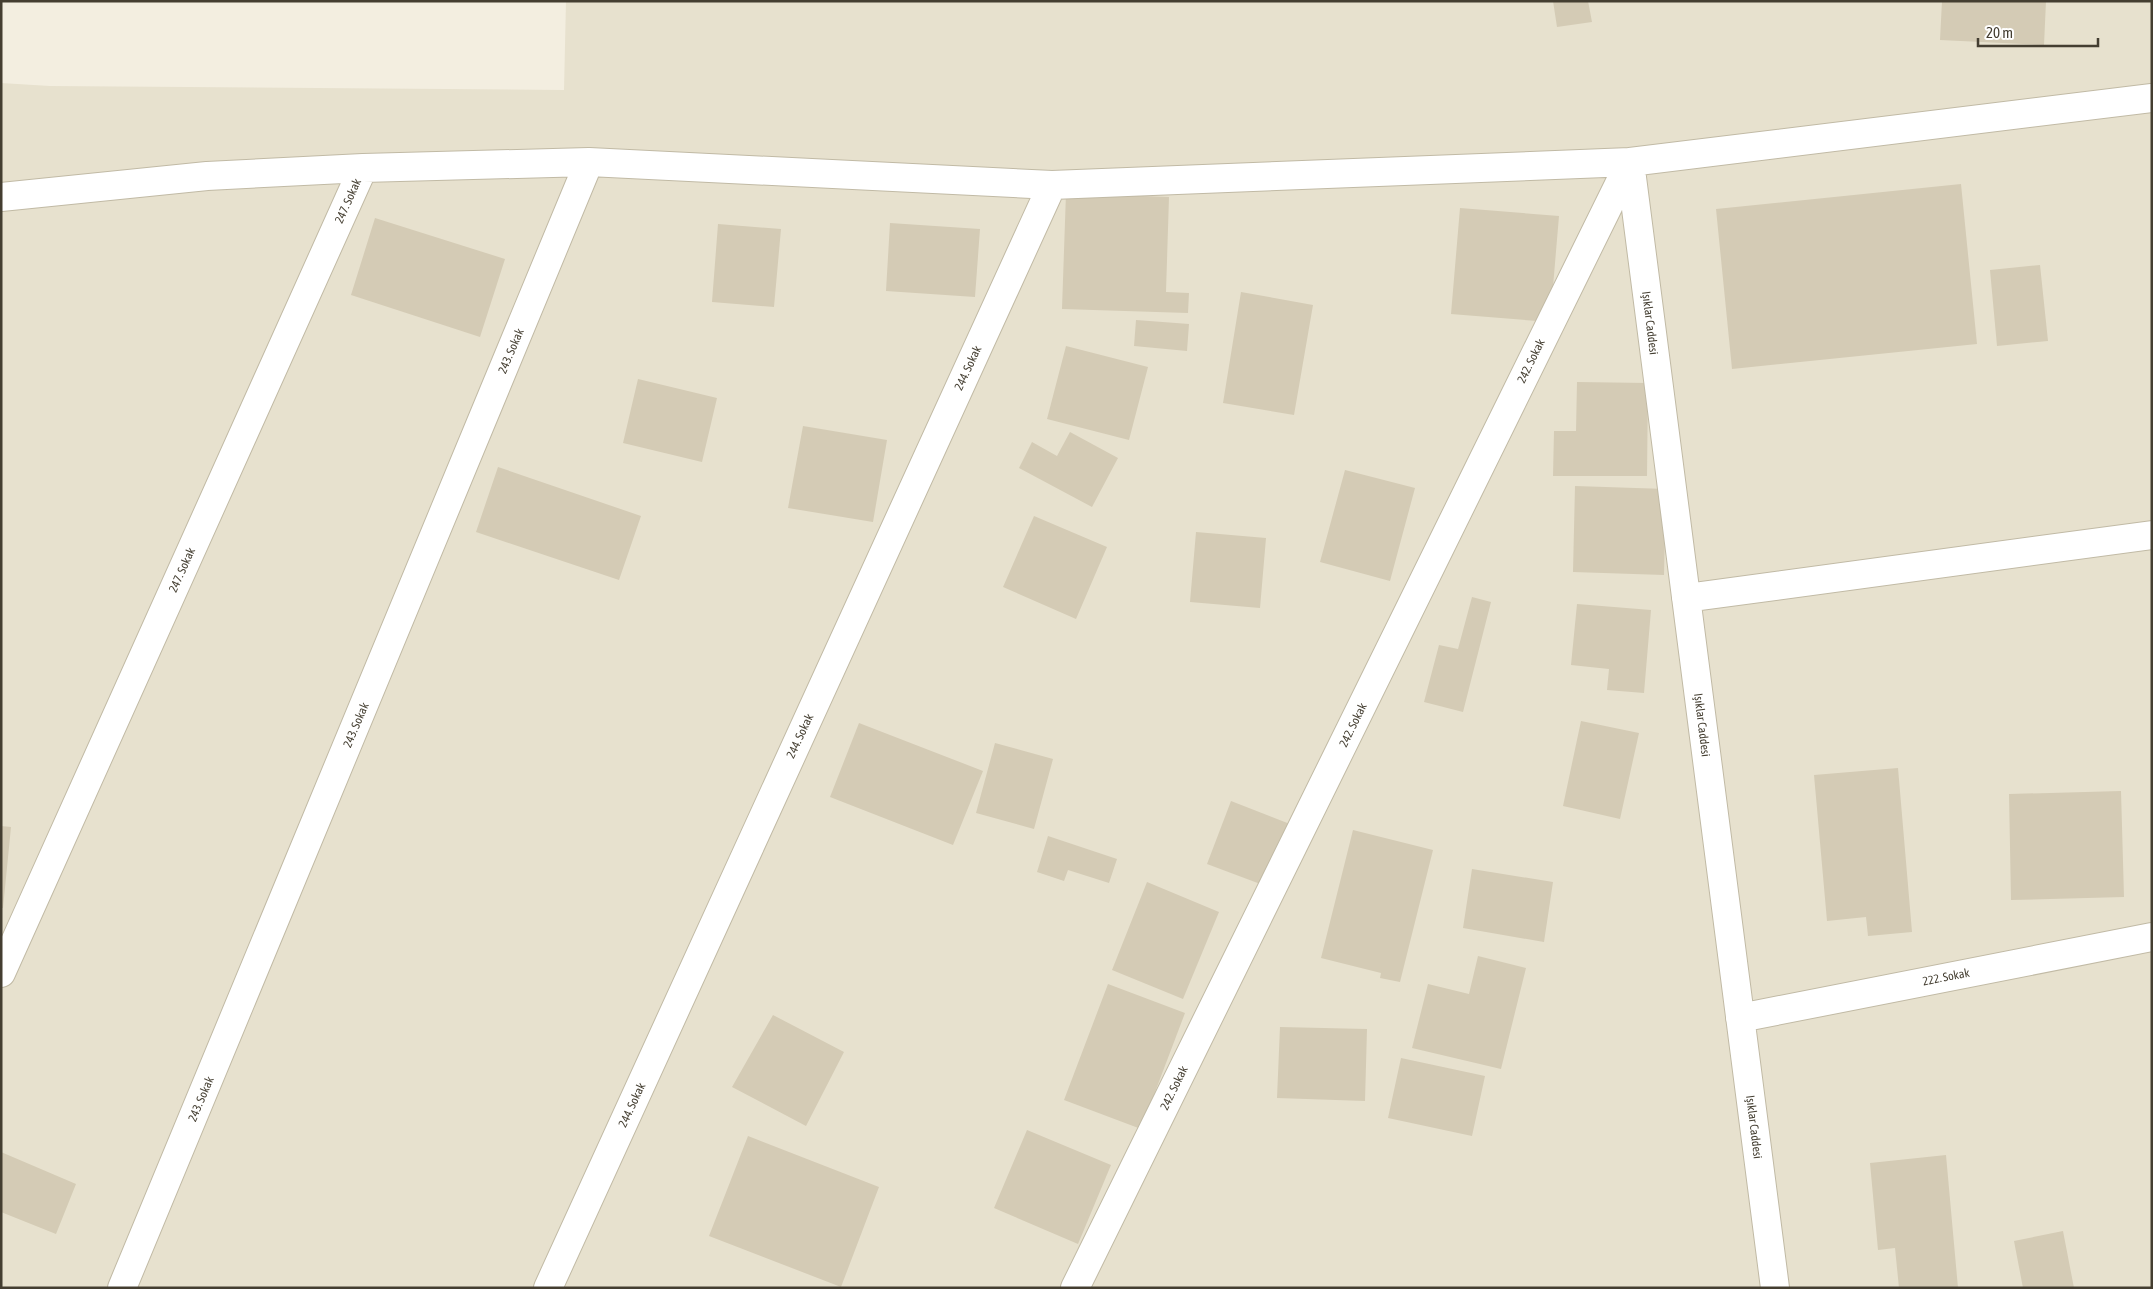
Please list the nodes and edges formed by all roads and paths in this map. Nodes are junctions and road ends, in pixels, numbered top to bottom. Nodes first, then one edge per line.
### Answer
1 (2152, 98) edge
2 (589, 162) junction
3 (1630, 162) junction
4 (363, 168) junction
5 (1052, 185) junction
6 (1, 197) edge
7 (2152, 535) edge
8 (1686, 598) junction
9 (2152, 936) edge
10 (1, 973) edge
11 (1740, 1018) junction
12 (122, 1288) edge
13 (548, 1288) edge
14 (1075, 1288) edge
15 (1775, 1288) edge

1 - 3 street
2 - 4 street
2 - 5 street
2 - 12 street, 243. Sokak
3 - 5 street
3 - 8 street, Işıklar Caddesi
3 - 14 street, 242. Sokak
4 - 6 street
4 - 10 street, 247. Sokak
5 - 13 street, 244. Sokak
7 - 8 street
8 - 11 street, Işıklar Caddesi
9 - 11 street, 222. Sokak
11 - 15 street, Işıklar Caddesi

